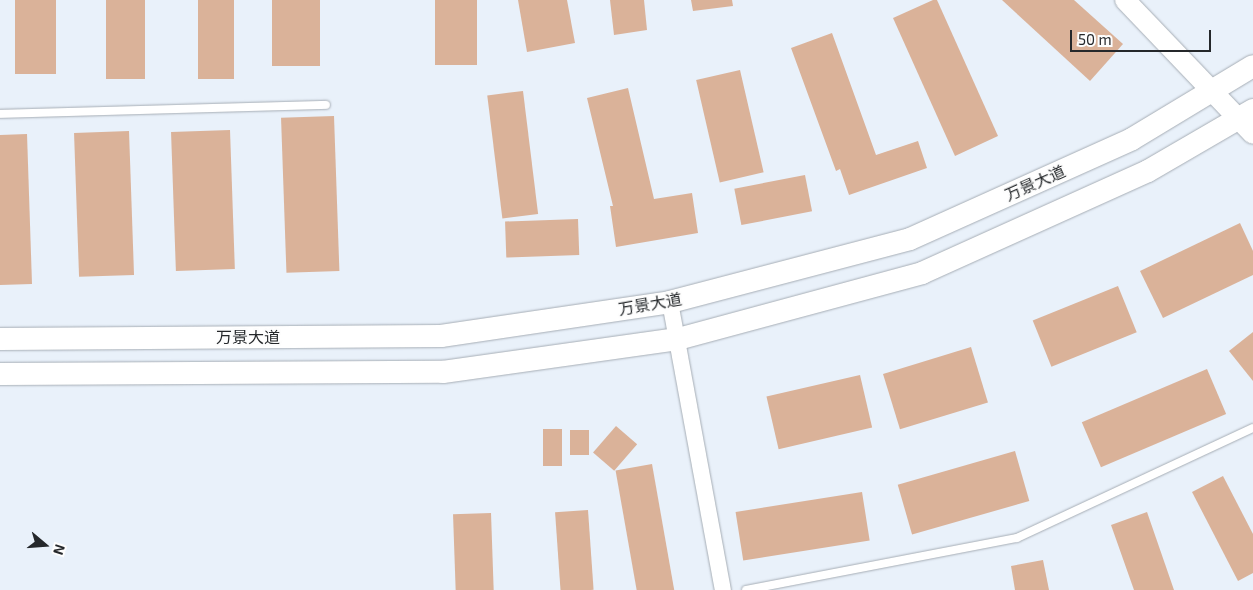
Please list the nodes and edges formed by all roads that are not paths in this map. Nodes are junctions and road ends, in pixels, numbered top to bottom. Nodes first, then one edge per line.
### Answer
1 (1125, 0) edge
2 (1253, 66) edge
3 (1211, 90) junction
4 (326, 106) dead end
5 (0, 114) edge
6 (1248, 121) edge
7 (670, 302) junction
8 (0, 338) edge
9 (678, 339) junction
10 (0, 374) edge
11 (1253, 428) edge
12 (724, 590) edge
13 (746, 590) edge

1 - 3 street
2 - 3 main road, 万景大道
3 - 6 street
3 - 7 main road, 万景大道
4 - 5 lane
6 - 9 main road
7 - 8 main road, 万景大道
7 - 9 street
9 - 10 main road
9 - 12 street
11 - 13 lane

